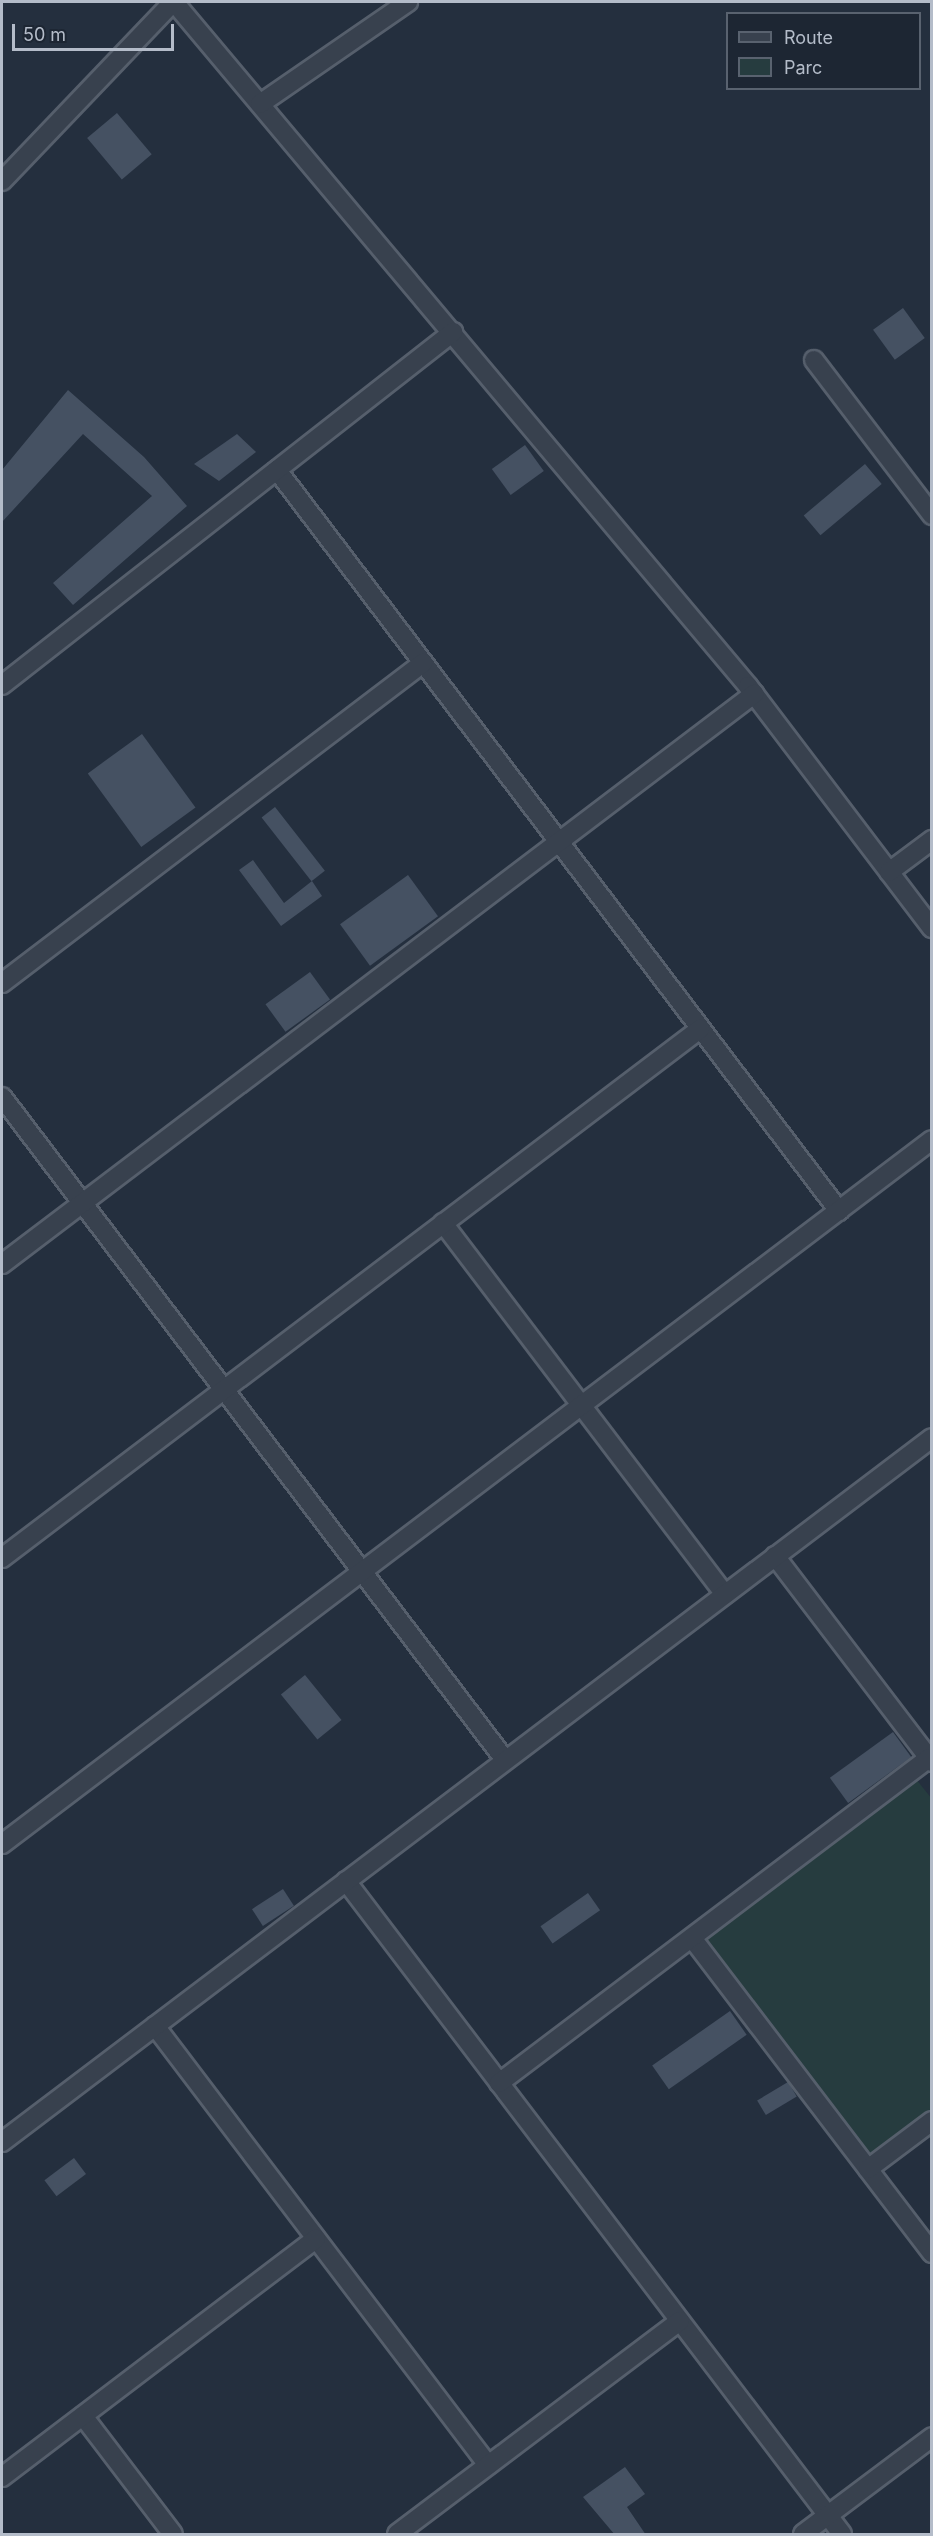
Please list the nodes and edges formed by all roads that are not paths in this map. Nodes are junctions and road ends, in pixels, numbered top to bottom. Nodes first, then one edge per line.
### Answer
1 (173, 2) edge
2 (408, 2) edge
3 (260, 104) junction
4 (2, 181) edge
5 (453, 332) junction
6 (814, 360) dead end
7 (277, 470) junction
8 (932, 515) edge
9 (423, 663) junction
10 (2, 685) edge
11 (754, 694) junction
12 (932, 840) edge
13 (559, 842) junction
14 (889, 872) junction
15 (932, 928) edge
16 (2, 983) edge
17 (700, 1029) junction
18 (2, 1097) edge
19 (932, 1140) edge
20 (82, 1203) junction
21 (838, 1211) junction
22 (443, 1223) junction
23 (2, 1264) edge
24 (224, 1390) junction
25 (581, 1405) junction
26 (932, 1438) edge
27 (775, 1556) junction
28 (2, 1558) edge
29 (362, 1572) junction
30 (725, 1594) junction
31 (505, 1760) junction
32 (930, 1760) edge
33 (2, 1844) edge
34 (346, 1881) junction
35 (692, 1938) junction
36 (154, 2026) junction
37 (499, 2083) junction
38 (932, 2121) edge
39 (2, 2142) edge
40 (868, 2169) junction
41 (316, 2239) junction
42 (932, 2253) edge
43 (680, 2320) junction
44 (83, 2416) junction
45 (932, 2437) edge
46 (488, 2465) junction
47 (2, 2477) edge
48 (828, 2516) junction
49 (172, 2535) edge
50 (397, 2535) edge
51 (803, 2535) edge
52 (842, 2535) edge

1 - 3 street
1 - 4 street
2 - 3 street
3 - 5 street
5 - 7 street
5 - 11 street
6 - 8 street
7 - 9 street
7 - 10 street
9 - 13 street
9 - 16 street
11 - 13 street
11 - 14 street
12 - 14 street
13 - 17 street
13 - 20 street
14 - 15 street
17 - 21 street
17 - 22 street
18 - 20 street
19 - 21 street
20 - 23 street
20 - 24 street
21 - 25 street
22 - 24 street
22 - 25 street
24 - 28 street
24 - 29 street
25 - 29 street
25 - 30 street
26 - 27 street
27 - 30 street
27 - 32 street
29 - 31 street
29 - 33 street
30 - 31 street
31 - 34 street
32 - 35 street
34 - 36 street
34 - 37 street
35 - 37 street
35 - 40 street
36 - 39 street
36 - 41 street
37 - 43 street
38 - 40 street
40 - 42 street
41 - 44 street
41 - 46 street
43 - 46 street
43 - 48 street
44 - 47 street
44 - 49 street
45 - 48 street
46 - 50 street
48 - 51 street
48 - 52 street

